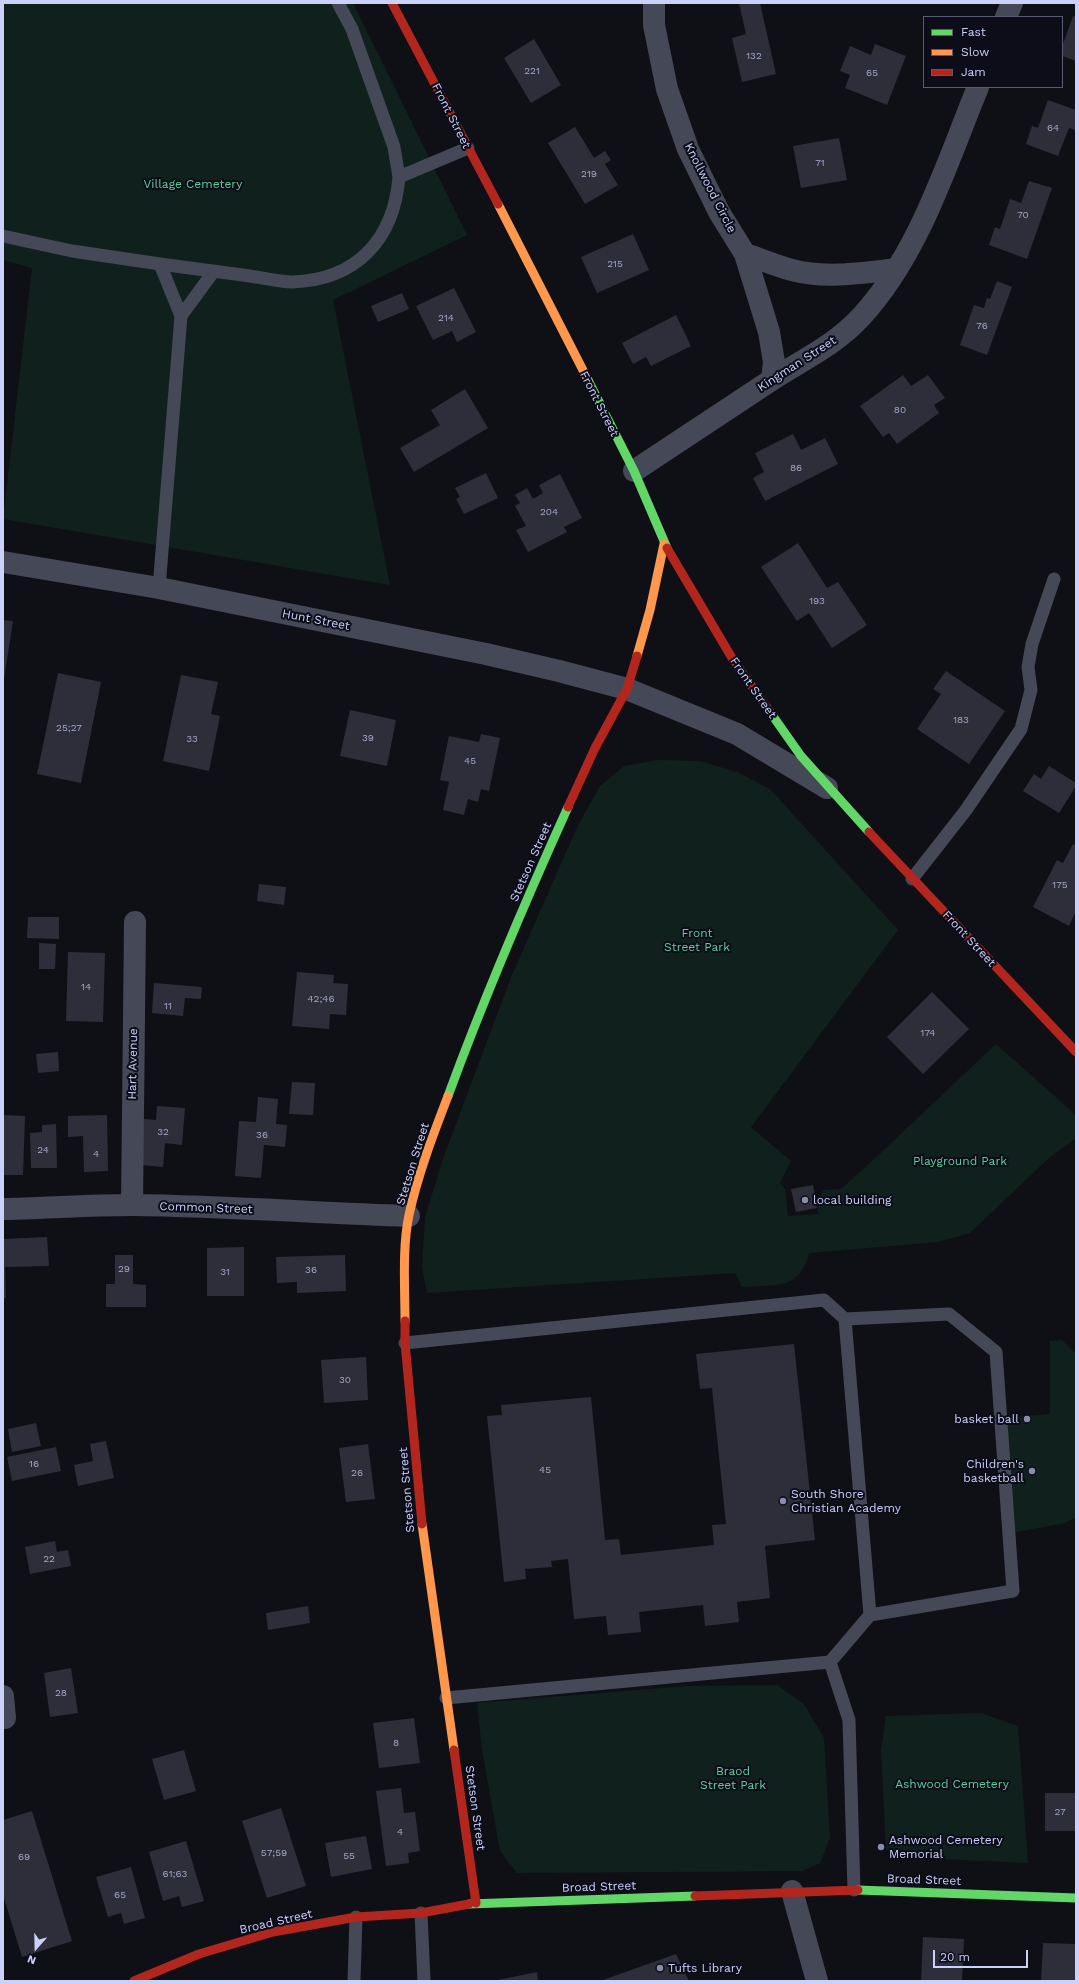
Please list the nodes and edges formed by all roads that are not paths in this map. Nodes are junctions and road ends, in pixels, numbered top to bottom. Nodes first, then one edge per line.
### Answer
1 (338, 3) edge
2 (392, 3) edge
3 (654, 3) edge
4 (1012, 3) edge
5 (1006, 16) edge
6 (978, 88) edge
7 (468, 148) junction
8 (399, 176) junction
9 (3, 236) edge
10 (745, 254) junction
11 (160, 264) junction
12 (897, 269) junction
13 (214, 271) junction
14 (181, 316) junction
15 (772, 380) junction
16 (634, 471) junction
17 (664, 544) junction
18 (3, 562) edge
19 (1054, 579) dead end
20 (159, 588) junction
21 (627, 689) junction
22 (829, 790) junction
23 (912, 879) junction
24 (135, 922) dead end
25 (1074, 1045) edge
26 (132, 1205) junction
27 (3, 1209) edge
28 (409, 1216) junction
29 (845, 1319) junction
30 (405, 1343) junction
31 (870, 1615) junction
32 (830, 1662) junction
33 (3, 1696) edge
34 (446, 1698) junction
35 (5, 1718) dead end
36 (792, 1890) junction
37 (854, 1890) junction
38 (1076, 1898) edge
39 (476, 1904) junction
40 (421, 1913) junction
41 (356, 1917) junction
42 (134, 1981) edge
43 (354, 1981) edge
44 (424, 1981) edge
45 (817, 1981) edge

1 - 8 lane
2 - 7 street, Front Street
3 - 10 street, Knollwood Circle
4 - 5 street
6 - 12 street, Kingman Street
7 - 8 lane
7 - 16 street, Front Street
8 - 13 lane
9 - 11 lane
10 - 12 street
10 - 15 street, Knollwood Circle
11 - 13 lane
11 - 14 lane
12 - 15 street, Kingman Street
13 - 14 lane
14 - 20 lane
15 - 16 street, Kingman Street
16 - 17 street, Front Street
17 - 21 street, Stetson Street
17 - 22 street, Front Street
18 - 20 street, Hunt Street
19 - 23 lane
20 - 21 street, Hunt Street
21 - 22 street, Front Street
21 - 28 street, Stetson Street
22 - 23 street, Front Street
23 - 25 street, Front Street
24 - 26 street, Hart Avenue
26 - 27 street, Common Street
26 - 28 street, Common Street
28 - 30 street, Stetson Street
29 - 30 lane
29 - 31 lane
29 - 31 lane
30 - 34 street, Stetson Street
31 - 32 lane
32 - 34 lane
32 - 37 lane
33 - 35 street
34 - 39 street, Stetson Street
36 - 37 street, Broad Street
36 - 39 street, Broad Street
36 - 45 street
37 - 38 street, Broad Street
39 - 40 street, Broad Street
40 - 41 street, Broad Street
40 - 44 lane
41 - 42 street, Broad Street
41 - 43 lane

